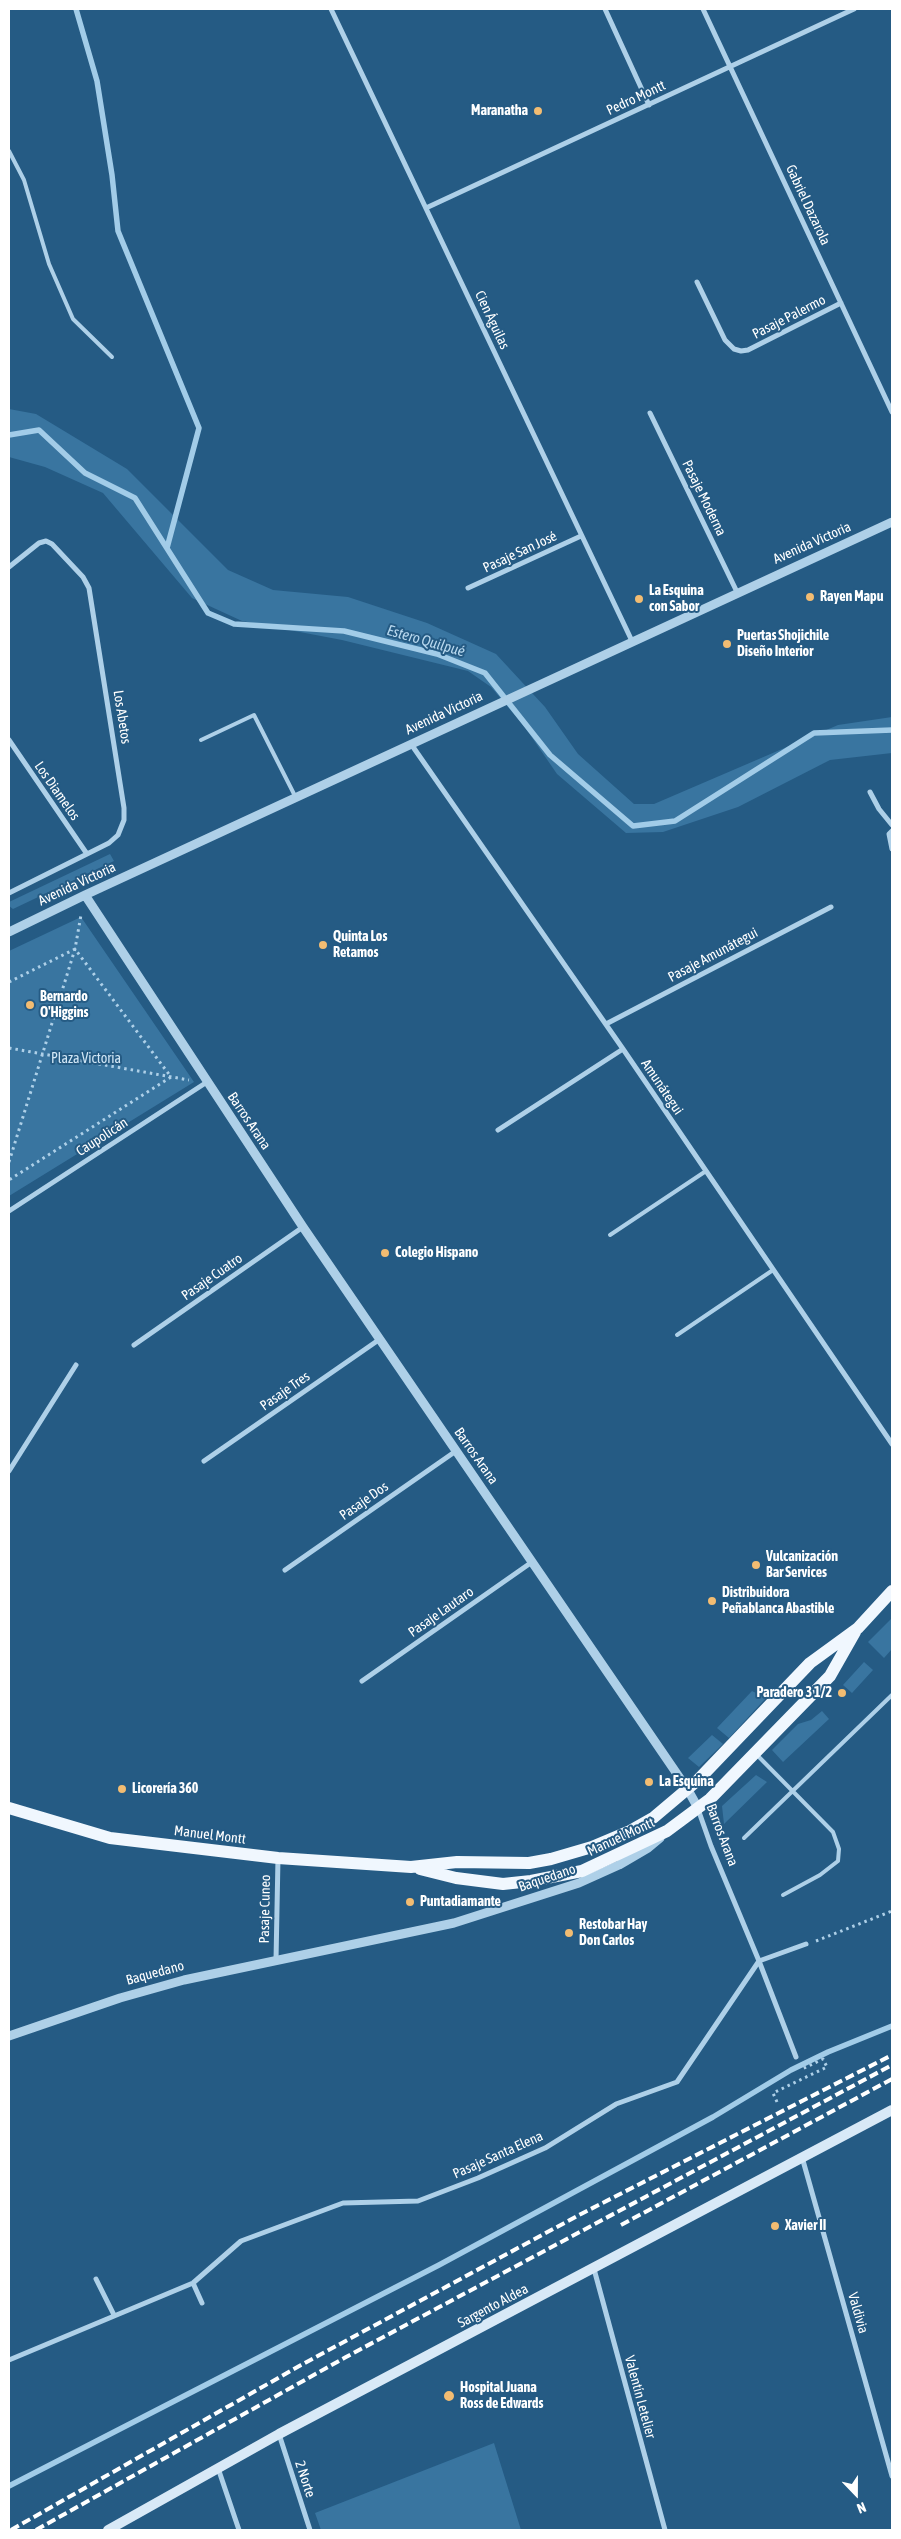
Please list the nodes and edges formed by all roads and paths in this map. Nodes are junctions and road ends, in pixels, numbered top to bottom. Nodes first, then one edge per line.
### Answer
1 (330, 9) edge
2 (605, 9) edge
3 (703, 9) edge
4 (854, 9) edge
5 (731, 67) junction
6 (648, 105) junction
7 (9, 151) edge
8 (426, 208) junction
9 (697, 282) dead end
10 (841, 303) junction
11 (112, 357) dead end
12 (892, 412) edge
13 (650, 413) dead end
14 (892, 522) edge
15 (582, 536) junction
16 (9, 567) edge
17 (468, 588) dead end
18 (736, 592) junction
19 (632, 641) junction
20 (9, 740) edge
21 (201, 740) dead end
22 (410, 744) junction
23 (870, 792) dead end
24 (296, 798) junction
25 (892, 825) edge
26 (892, 831) edge
27 (892, 849) edge
28 (87, 854) junction
29 (9, 893) edge
30 (85, 895) junction
31 (832, 907) dead end
32 (9, 932) edge
33 (75, 949) junction
34 (9, 982) edge
35 (606, 1024) junction
36 (9, 1048) edge
37 (623, 1049) junction
38 (41, 1054) junction
39 (171, 1077) junction
40 (207, 1082) junction
41 (498, 1130) dead end
42 (9, 1162) edge
43 (706, 1171) junction
44 (9, 1180) edge
45 (9, 1211) edge
46 (303, 1227) junction
47 (610, 1235) dead end
48 (774, 1270) junction
49 (677, 1335) dead end
50 (380, 1339) junction
51 (134, 1345) dead end
52 (76, 1365) dead end
53 (892, 1444) edge
54 (456, 1451) junction
55 (204, 1461) dead end
56 (9, 1471) edge
57 (532, 1562) junction
58 (285, 1570) dead end
59 (892, 1591) edge
60 (858, 1628) junction
61 (362, 1681) dead end
62 (892, 1695) edge
63 (755, 1753) junction
64 (688, 1790) junction
65 (794, 1791) junction
66 (9, 1808) edge
67 (698, 1808) junction
68 (667, 1832) junction
69 (744, 1838) dead end
70 (278, 1858) junction
71 (411, 1867) junction
72 (783, 1895) dead end
73 (892, 1911) edge
74 (806, 1944) joint
75 (276, 1960) junction
76 (759, 1961) junction
77 (9, 2036) edge
78 (796, 2057) dead end
79 (801, 2070) dead end
80 (777, 2102) dead end
81 (892, 2110) edge
82 (802, 2156) junction
83 (594, 2269) junction
84 (96, 2279) dead end
85 (193, 2283) junction
86 (202, 2303) dead end
87 (114, 2315) junction
88 (9, 2360) edge
89 (279, 2434) junction
90 (218, 2468) junction
91 (892, 2476) edge
92 (124, 2526) edge
93 (108, 2530) edge
94 (239, 2530) edge
95 (310, 2530) edge
96 (665, 2530) edge

1 - 8 street, Cien Águilas
2 - 6 street
3 - 5 street, Gabriel Dazarola
4 - 5 street, Pedro Montt
5 - 6 street, Pedro Montt
5 - 10 street, Gabriel Dazarola
6 - 8 street, Pedro Montt
7 - 11 lane
8 - 15 street, Cien Águilas
9 - 10 street, Pasaje Palermo
10 - 12 street, Gabriel Dazarola
13 - 18 street, Pasaje Moderna
14 - 18 street, Avenida Victoria
15 - 17 street, Pasaje San José
15 - 19 street, Cien Águilas
16 - 28 street, Los Abetos
18 - 19 street, Avenida Victoria
19 - 22 street, Avenida Victoria
20 - 28 street, Los Diamelos
21 - 24 lane
22 - 24 street, Avenida Victoria
22 - 35 street, Amunátegui
23 - 25 street
24 - 30 street, Avenida Victoria
26 - 27 street
28 - 29 street, Los Abetos
30 - 32 street, Avenida Victoria
30 - 33 path
30 - 40 street, Barros Arana
31 - 35 street, Pasaje Amunátegui
33 - 34 path
33 - 38 path
33 - 39 path
35 - 37 street, Amunátegui
36 - 38 path
37 - 41 street
37 - 43 street, Amunátegui
38 - 39 path
38 - 42 path
39 - 40 path
39 - 44 path
40 - 45 street, Caupolicán
40 - 46 street, Barros Arana
43 - 47 lane
43 - 48 street, Amunátegui
46 - 50 street, Barros Arana
46 - 51 street, Pasaje Cuatro
48 - 49 lane
48 - 53 street, Amunátegui
50 - 54 street, Barros Arana
50 - 55 street, Pasaje Tres
52 - 56 street
54 - 57 street, Barros Arana
54 - 58 street, Pasaje Dos
57 - 61 street, Pasaje Lautaro
57 - 64 street, Barros Arana
59 - 60 main road, Baquedano
60 - 63 main road, Baquedano
60 - 64 main road, Baquedano
62 - 65 lane
63 - 65 lane
63 - 67 main road, Baquedano
64 - 67 street, Barros Arana
64 - 71 main road, Manuel Montt
65 - 69 lane
65 - 72 lane
66 - 70 main road, Manuel Montt
67 - 68 main road, Baquedano
67 - 76 street, Barros Arana
68 - 71 main road, Manuel Montt
68 - 75 street, Baquedano
70 - 71 main road, Manuel Montt
70 - 75 street, Pasaje Cuneo
73 - 74 path
74 - 76 street
75 - 77 street, Baquedano
76 - 78 street, Barros Arana
76 - 85 street, Pasaje Santa Elena
79 - 80 path
81 - 82 main road, Sargento Aldea
82 - 83 main road, Sargento Aldea
82 - 91 street, Valdivia
83 - 89 main road, Sargento Aldea
83 - 96 street, Valentín Letelier
84 - 87 street
85 - 86 street
85 - 87 street, Pasaje Santa Elena
87 - 88 street, Pasaje Santa Elena
89 - 90 main road, Sargento Aldea
89 - 95 street, 2 Norte
90 - 92 main road, Sargento Aldea
90 - 94 street
92 - 93 main road, Sargento Aldea

